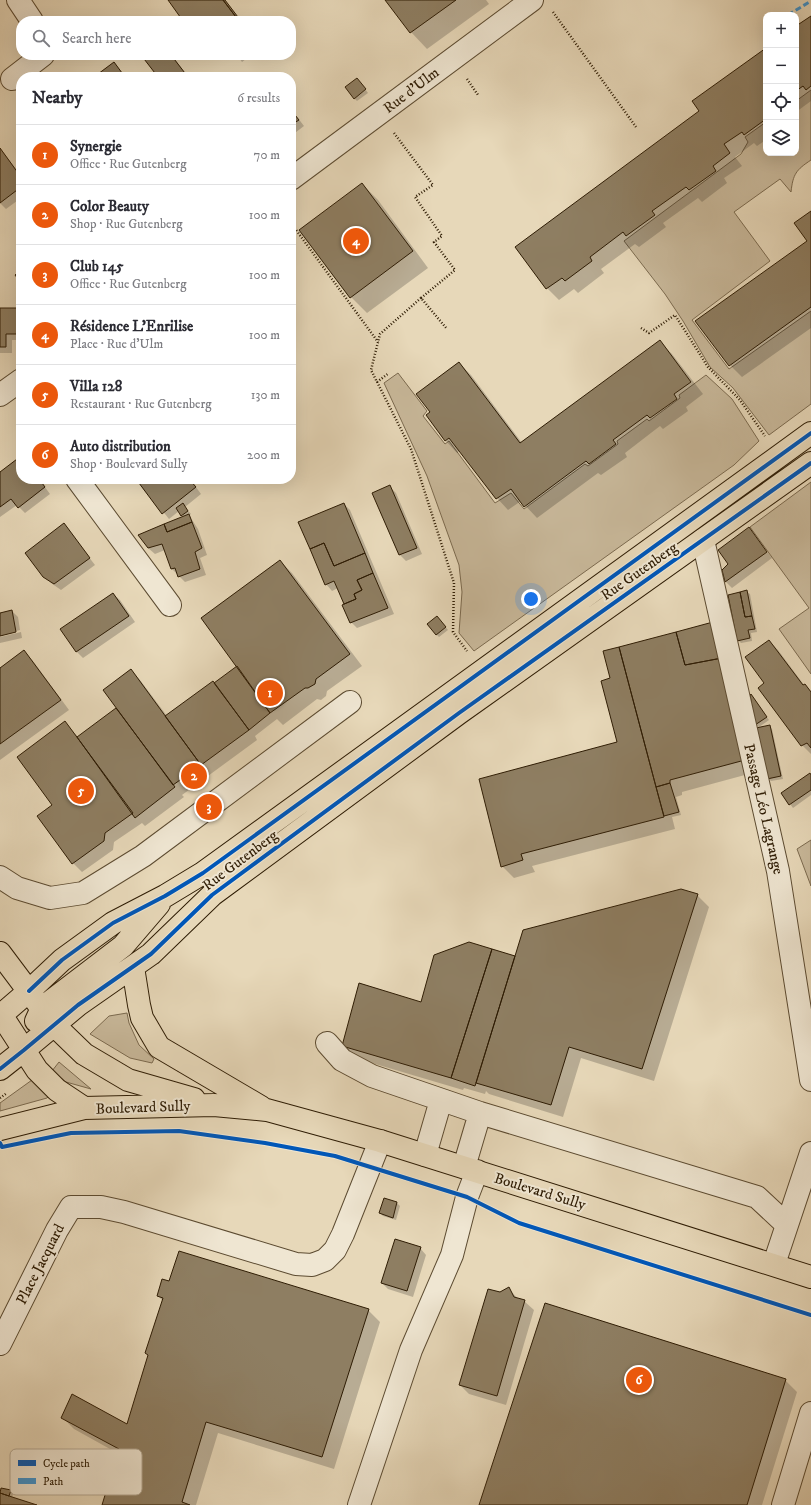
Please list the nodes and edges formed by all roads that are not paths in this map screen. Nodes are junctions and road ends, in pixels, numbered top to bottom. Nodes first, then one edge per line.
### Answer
1 (18, 0) edge
2 (541, 3) edge
3 (29, 16) edge
4 (37, 60) edge
5 (22, 72) edge
6 (16, 77) edge
7 (12, 80) dead end
8 (296, 175) edge
9 (811, 433) edge
10 (811, 463) edge
11 (81, 484) edge
12 (703, 540) junction
13 (170, 605) dead end
14 (350, 702) dead end
15 (0, 877) edge
16 (165, 896) junction
17 (0, 953) edge
18 (133, 967) junction
19 (29, 991) junction
20 (48, 1016) junction
21 (3, 1023) edge
22 (327, 1043) dead end
23 (24, 1050) junction
24 (0, 1069) edge
25 (811, 1080) edge
26 (441, 1100) junction
27 (214, 1105) junction
28 (84, 1108) junction
29 (268, 1110) junction
30 (480, 1114) junction
31 (0, 1129) edge
32 (380, 1141) junction
33 (811, 1154) edge
34 (425, 1155) junction
35 (471, 1169) junction
36 (787, 1225) junction
37 (774, 1264) junction
38 (811, 1277) edge
39 (0, 1344) edge
40 (811, 1413) edge
41 (359, 1505) edge
42 (783, 1505) edge

1 - 3 street
2 - 8 street, Rue d'Ulm
4 - 5 street
6 - 7 street
9 - 16 main road, Rue Gutenberg
10 - 12 main road, Rue Gutenberg
11 - 13 street
12 - 18 main road, Rue Gutenberg
12 - 25 street, Passage Léo Lagrange
14 - 15 street
16 - 19 main road, Rue Gutenberg
16 - 20 main road, Rue Gutenberg
17 - 19 main road, Boulevard Sully
18 - 20 main road, Rue Gutenberg
18 - 29 main road, Boulevard Sully
19 - 20 main road, Boulevard Sully
19 - 21 main road, Rue Gutenberg
20 - 23 main road, Rue Gutenberg
20 - 27 main road, Boulevard Sully
21 - 23 main road, Boulevard Sully
22 - 26 street
23 - 24 main road, Rue Gutenberg
23 - 28 main road, Boulevard Sully
26 - 30 street
26 - 34 street
27 - 28 main road, Boulevard Sully
27 - 29 main road, Boulevard Sully
28 - 31 main road
29 - 32 main road, Boulevard Sully
30 - 35 street
30 - 36 street
32 - 34 main road, Boulevard Sully
32 - 39 street, Place Jacquard
33 - 36 street
34 - 35 main road, Boulevard Sully
35 - 37 main road, Boulevard Sully
35 - 41 street
36 - 37 street
37 - 38 main road, Boulevard Sully
40 - 42 street

